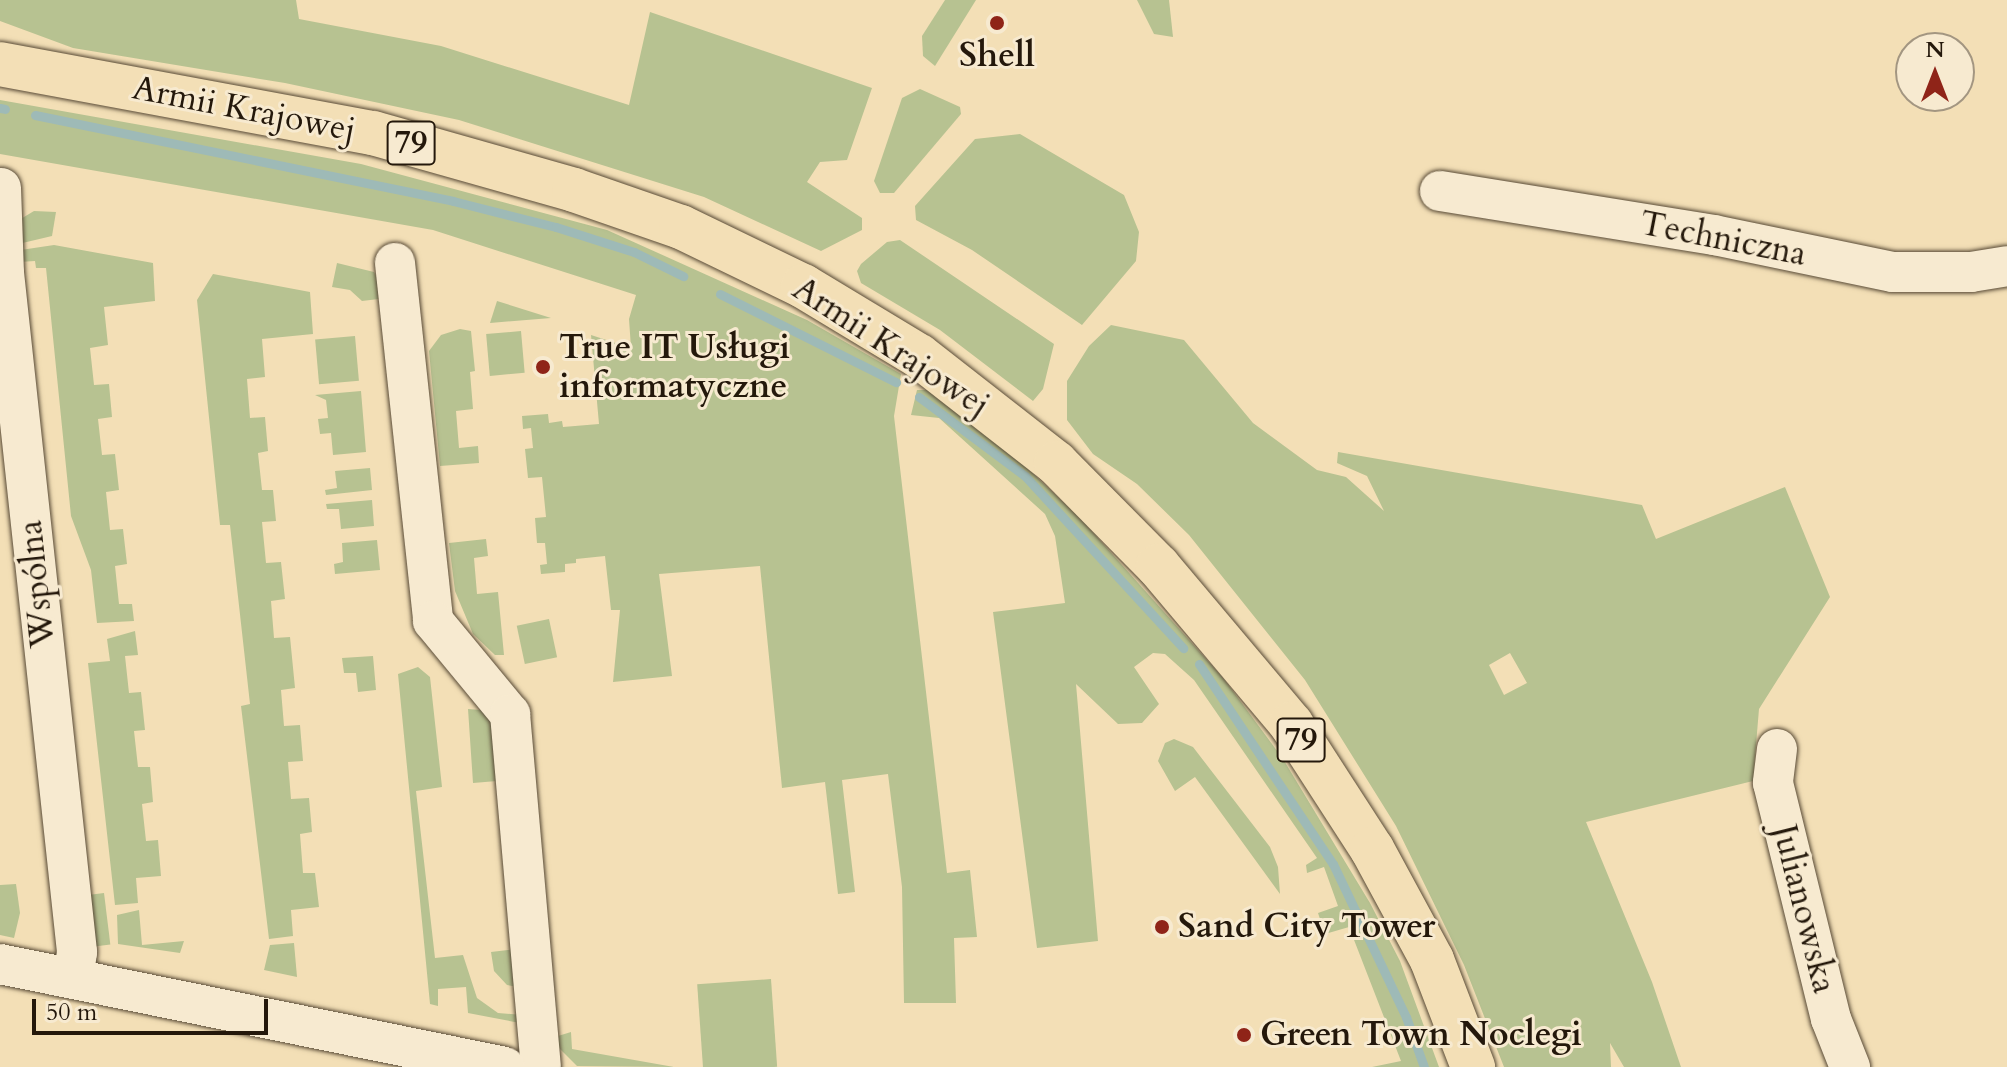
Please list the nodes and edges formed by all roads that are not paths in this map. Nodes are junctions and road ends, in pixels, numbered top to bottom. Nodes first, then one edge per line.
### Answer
1 (0, 64) edge
2 (1, 188) edge
3 (1440, 191) dead end
4 (395, 263) dead end
5 (2007, 266) edge
6 (1777, 749) dead end
7 (0, 964) edge
8 (73, 979) junction
9 (505, 1067) edge
10 (541, 1067) edge
11 (1473, 1067) edge
12 (1850, 1067) edge

1 - 11 main road, Armii Krajowej / 79
2 - 8 street, Wspólna
3 - 5 street, Techniczna
4 - 10 street
6 - 12 street, Julianowska
7 - 8 street
8 - 9 street

